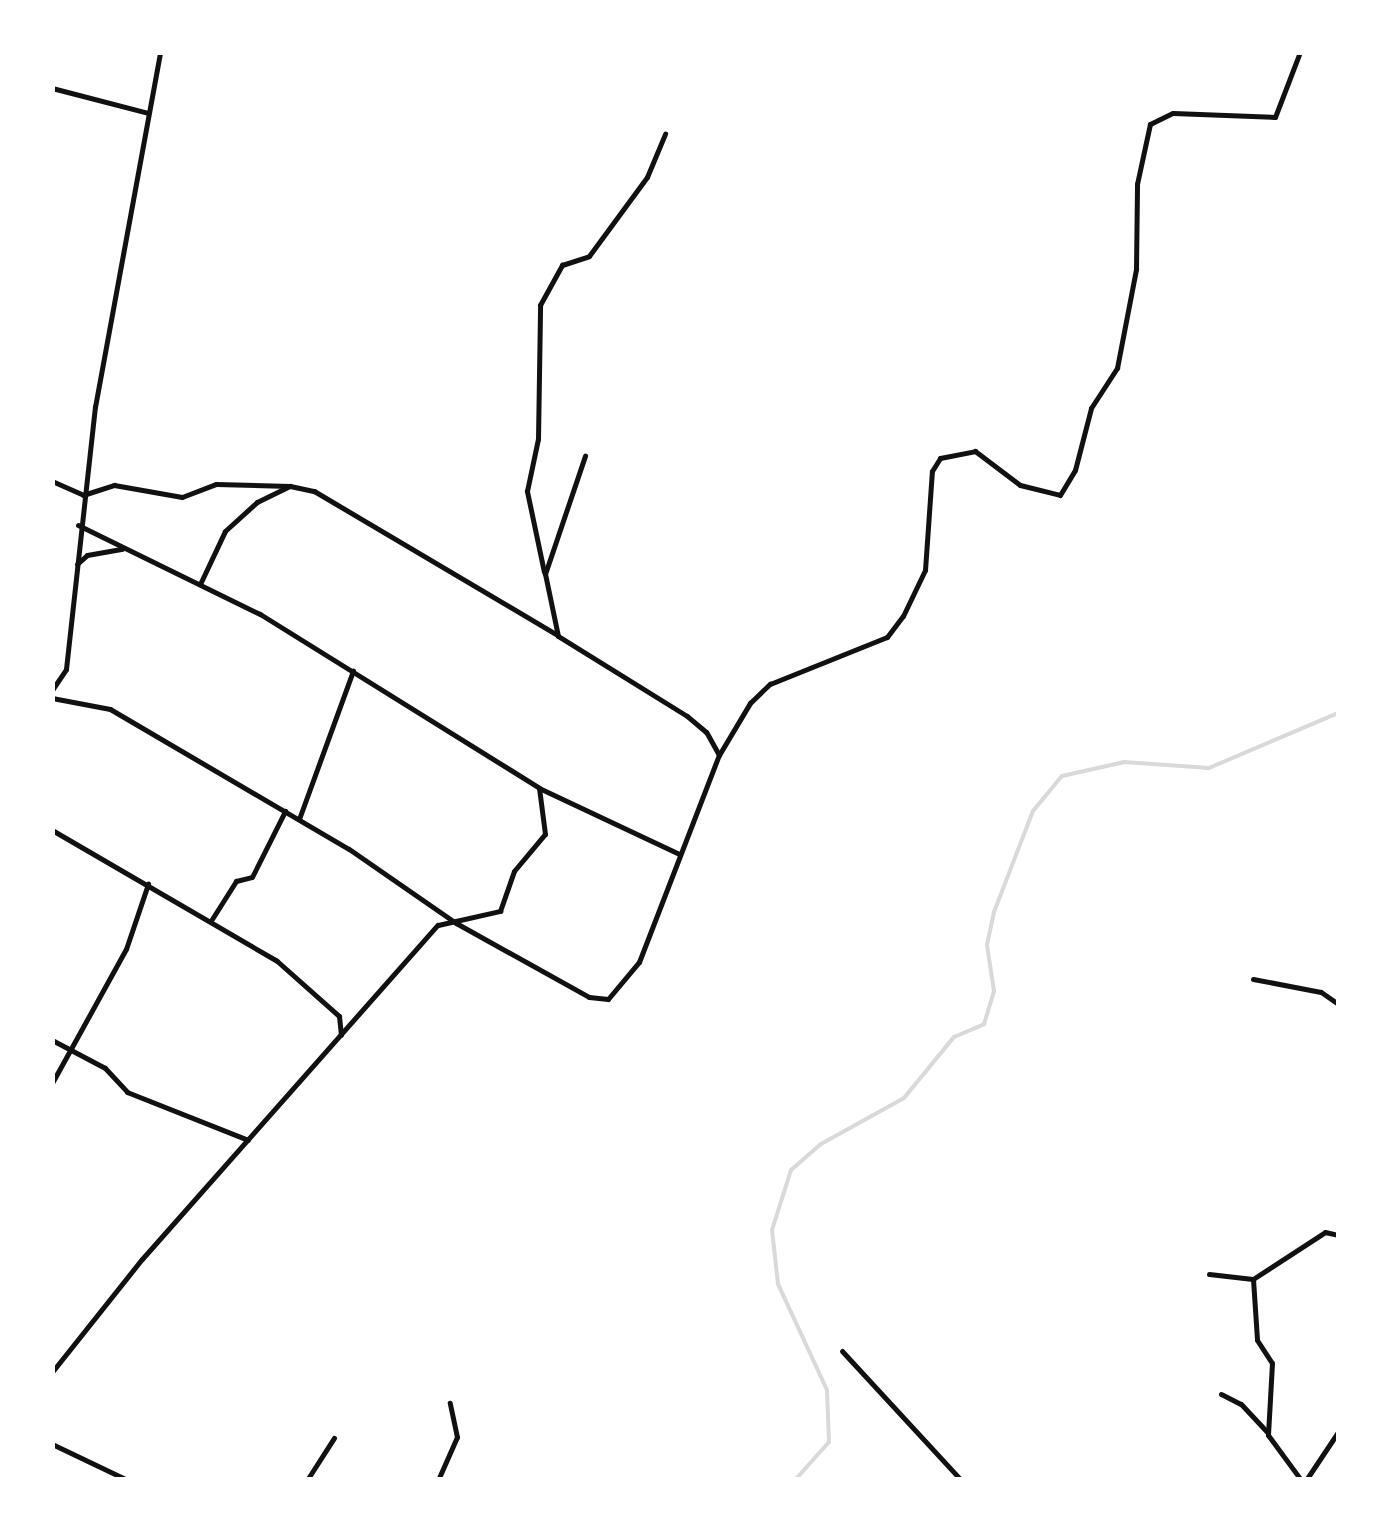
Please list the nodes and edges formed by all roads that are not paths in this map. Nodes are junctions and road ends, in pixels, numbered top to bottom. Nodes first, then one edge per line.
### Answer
1 (160, 52) edge
2 (1300, 52) edge
3 (52, 88) edge
4 (148, 113) junction
5 (665, 134) dead end
6 (585, 456) dead end
7 (52, 481) edge
8 (290, 486) junction
9 (82, 495) junction
10 (78, 526) junction
11 (124, 548) junction
12 (77, 565) junction
13 (545, 574) junction
14 (201, 582) junction
15 (558, 636) junction
16 (353, 671) junction
17 (52, 694) edge
18 (719, 755) junction
19 (539, 788) junction
20 (285, 811) junction
21 (299, 819) junction
22 (52, 830) edge
23 (680, 854) junction
24 (148, 883) junction
25 (212, 919) junction
26 (456, 924) junction
27 (1253, 979) dead end
28 (1338, 1004) edge
29 (341, 1037) junction
30 (52, 1040) edge
31 (69, 1048) junction
32 (52, 1083) edge
33 (248, 1140) junction
34 (1338, 1235) edge
35 (1209, 1274) dead end
36 (1253, 1278) junction
37 (842, 1351) dead end
38 (52, 1356) edge
39 (59, 1362) junction
40 (52, 1372) edge
41 (1221, 1394) dead end
42 (450, 1402) dead end
43 (1338, 1432) edge
44 (1268, 1435) junction
45 (334, 1438) dead end
46 (52, 1444) edge
47 (127, 1480) edge
48 (307, 1480) edge
49 (438, 1480) edge
50 (961, 1480) edge
51 (1304, 1480) edge

1 - 4 street
2 - 18 street
3 - 4 street
4 - 9 street
5 - 13 street
6 - 13 street
7 - 9 street
8 - 9 street
8 - 14 street
8 - 15 street
9 - 10 street
10 - 11 street
10 - 12 street
11 - 12 street
11 - 14 street
12 - 17 street
13 - 15 street
14 - 16 street
15 - 18 street
16 - 19 street
16 - 21 street
17 - 20 street
18 - 23 street
19 - 23 street
19 - 26 street
20 - 21 street
20 - 25 street
21 - 26 street
22 - 24 street
23 - 26 street
24 - 25 street
24 - 31 street
25 - 29 street
26 - 29 street
27 - 28 street
29 - 33 street
30 - 31 street
31 - 32 street
31 - 33 street
33 - 39 street
34 - 36 street
35 - 36 street
36 - 44 street
37 - 50 street
38 - 39 street
39 - 40 street
41 - 44 street
42 - 49 street
43 - 51 street
44 - 51 street
45 - 48 street
46 - 47 street

